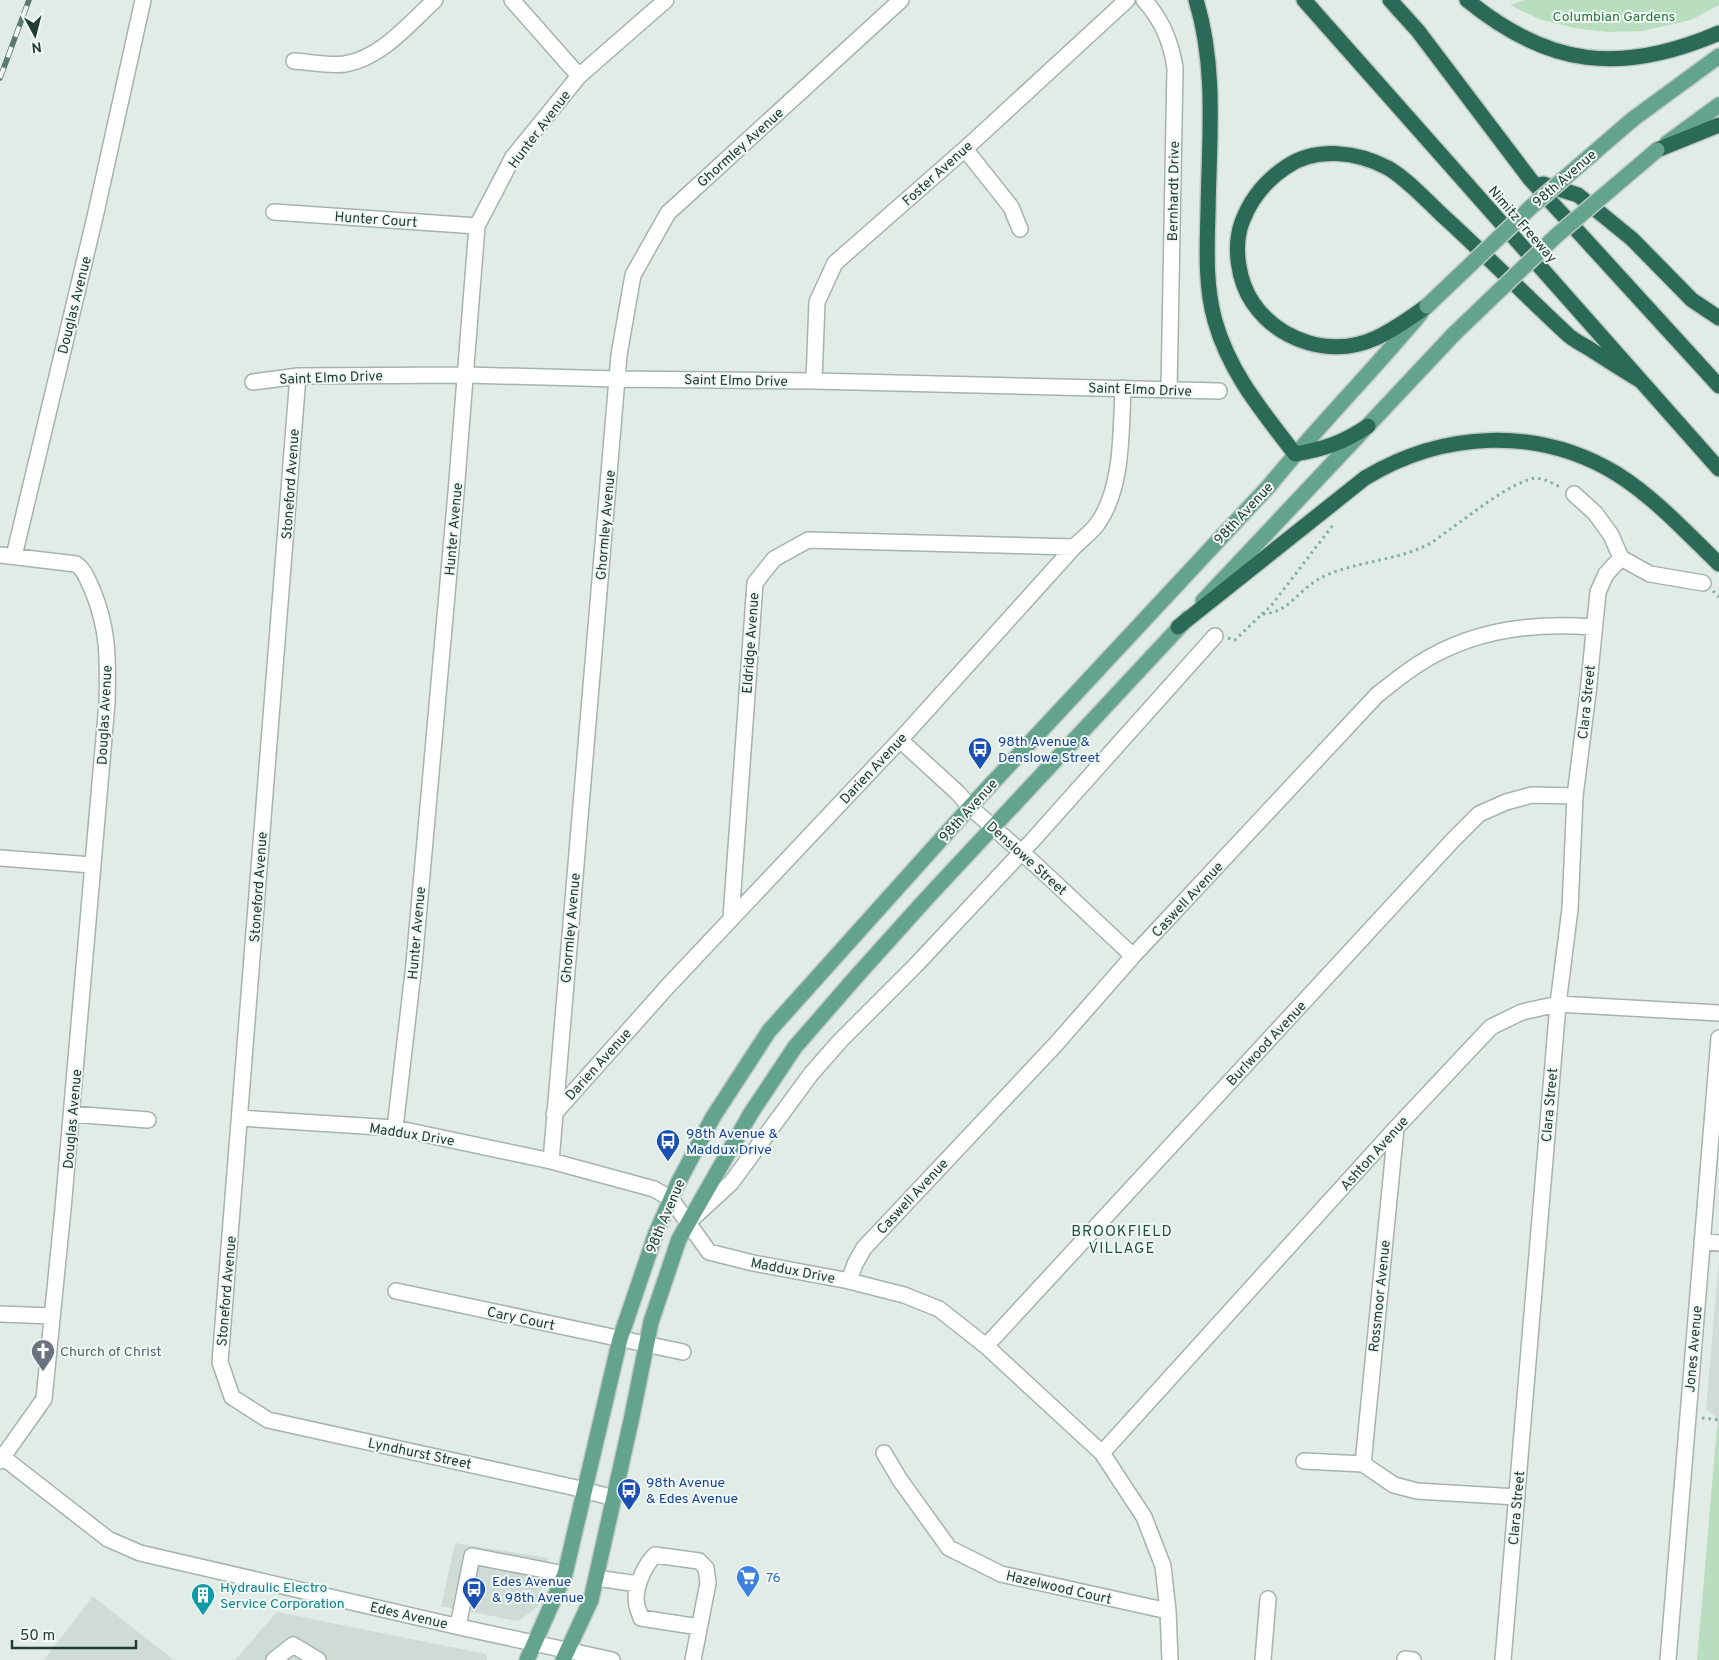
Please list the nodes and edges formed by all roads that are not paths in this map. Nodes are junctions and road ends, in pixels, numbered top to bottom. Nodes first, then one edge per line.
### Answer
1 (143, 0) edge
2 (435, 0) edge
3 (512, 0) edge
4 (666, 0) edge
5 (901, 0) edge
6 (1127, 0) edge
7 (1144, 0) edge
8 (1196, 0) edge
9 (1304, 0) edge
10 (1390, 0) edge
11 (1467, 0) edge
12 (1719, 33) edge
13 (1719, 56) edge
14 (294, 61) dead end
15 (579, 76) junction
16 (1719, 105) edge
17 (1719, 125) edge
18 (965, 148) junction
19 (1658, 150) junction
20 (1530, 179) junction
21 (274, 212) dead end
22 (477, 226) junction
23 (1020, 229) dead end
24 (1427, 306) junction
25 (1719, 318) edge
26 (466, 375) junction
27 (298, 376) junction
28 (618, 379) junction
29 (814, 381) junction
30 (1640, 381) junction
31 (253, 382) dead end
32 (1719, 386) edge
33 (1123, 388) junction
34 (1169, 390) junction
35 (1219, 391) dead end
36 (1368, 426) junction
37 (1295, 454) junction
38 (1719, 469) edge
39 (1574, 494) road end
40 (1074, 547) junction
41 (7, 556) edge
42 (1621, 558) junction
43 (1719, 564) edge
44 (1703, 582) dead end
45 (1178, 627) junction
46 (1593, 627) junction
47 (1215, 636) road end
48 (900, 740) junction
49 (1575, 796) junction
50 (970, 807) junction
51 (994, 827) junction
52 (1022, 853) junction
53 (0, 858) edge
54 (92, 865) junction
55 (731, 918) junction
56 (1133, 956) junction
57 (1558, 1004) junction
58 (1719, 1014) edge
59 (1719, 1038) edge
60 (72, 1114) junction
61 (554, 1114) junction
62 (240, 1118) junction
63 (148, 1120) dead end
64 (395, 1128) junction
65 (1396, 1128) junction
66 (551, 1160) junction
67 (671, 1199) junction
68 (687, 1223) junction
69 (1702, 1241) junction
70 (1719, 1243) edge
71 (849, 1281) junction
72 (396, 1291) dead end
73 (0, 1314) edge
74 (52, 1316) junction
75 (620, 1339) junction
76 (646, 1344) junction
77 (986, 1346) junction
78 (683, 1352) dead end
79 (232, 1397) joint
80 (884, 1453) dead end
81 (1102, 1453) junction
82 (1, 1458) edge
83 (1304, 1460) dead end
84 (1363, 1464) junction
85 (586, 1490) junction
86 (1517, 1496) junction
87 (614, 1498) junction
88 (565, 1574) junction
89 (596, 1578) junction
90 (638, 1584) junction
91 (1268, 1599) dead end
92 (1168, 1611) junction
93 (458, 1626) junction
94 (699, 1627) junction
95 (534, 1643) junction
96 (566, 1655) edge
97 (274, 1660) edge
98 (318, 1660) edge
99 (527, 1660) edge
100 (612, 1660) edge
101 (693, 1660) edge
102 (1170, 1660) edge
103 (1263, 1660) edge
104 (1503, 1660) edge
105 (1668, 1660) edge

1 - 41 street, Douglas Avenue
2 - 14 street
3 - 15 street
4 - 15 street, Hunter Avenue
5 - 28 street, Ghormley Avenue
6 - 18 street, Foster Avenue
7 - 34 street, Bernhardt Drive
8 - 37 highway
9 - 30 highway, Nimitz Freeway
10 - 20 highway
11 - 12 highway
13 - 24 main road, 98th Avenue, bridge
15 - 22 street, Hunter Avenue
16 - 19 main road, 98th Avenue
17 - 19 highway
18 - 23 street
18 - 29 street, Foster Avenue
19 - 36 main road, 98th Avenue, bridge
20 - 25 highway
20 - 32 highway
21 - 22 street, Hunter Court
22 - 26 street, Hunter Avenue
24 - 30 highway
24 - 37 main road, 98th Avenue
26 - 27 street, Saint Elmo Drive
26 - 28 street, Saint Elmo Drive
26 - 64 street, Hunter Avenue
27 - 31 street, Saint Elmo Drive
27 - 62 street, Stoneford Avenue
28 - 29 street, Saint Elmo Drive
28 - 61 street, Ghormley Avenue
29 - 33 street, Saint Elmo Drive
30 - 38 highway, Nimitz Freeway
33 - 34 street, Saint Elmo Drive
33 - 40 street, Darien Avenue
34 - 35 street, Saint Elmo Drive
36 - 37 highway
36 - 45 main road, 98th Avenue
37 - 50 main road, 98th Avenue
39 - 42 street
40 - 48 street, Darien Avenue
40 - 55 street, Eldridge Avenue
41 - 54 street, Douglas Avenue
42 - 44 street
42 - 46 street, Clara Street
43 - 45 highway
45 - 51 main road, 98th Avenue
46 - 49 street, Clara Street
46 - 56 street, Caswell Avenue
47 - 52 street, 98th Avenue
48 - 50 street, Denslowe Street
48 - 55 street, Darien Avenue
49 - 57 street, Clara Street
49 - 77 street, Burlwood Avenue
50 - 51 street, Denslowe Street
50 - 67 main road, 98th Avenue
51 - 52 street, Denslowe Street
51 - 68 main road, 98th Avenue
52 - 56 street, Denslowe Street
52 - 68 street, 98th Avenue
53 - 54 street
54 - 60 street, Douglas Avenue
55 - 61 street, Darien Avenue
56 - 71 street, Caswell Avenue
57 - 58 street, Ashton Avenue
57 - 65 street, Ashton Avenue
57 - 86 street, Clara Street
59 - 69 street, Jones Avenue
60 - 63 street
60 - 74 street, Douglas Avenue
61 - 66 street, Ghormley Avenue
62 - 64 street, Maddux Drive
62 - 79 street, Stoneford Avenue
64 - 66 street, Maddux Drive
65 - 81 street, Ashton Avenue
65 - 84 street, Rossmoor Avenue
66 - 67 street, Maddux Drive
67 - 68 street, Maddux Drive
67 - 75 main road, 98th Avenue
68 - 71 street, Maddux Drive
68 - 76 main road, 98th Avenue
69 - 70 street
69 - 105 street, Jones Avenue
71 - 77 street, Maddux Drive
72 - 75 street, Cary Court
73 - 74 street
74 - 82 street, Douglas Avenue
75 - 76 street, Cary Court
75 - 85 main road, 98th Avenue
76 - 78 street, Cary Court
76 - 87 main road, 98th Avenue
77 - 81 street, Maddux Drive
79 - 85 street, Lyndhurst Street
80 - 92 street, Hazelwood Court
81 - 92 street, Maddux Drive
82 - 93 street, Edes Avenue
83 - 84 street
84 - 86 street
85 - 87 street, Lyndhurst Street
85 - 88 main road, 98th Avenue
86 - 104 street, Clara Street
87 - 89 main road, 98th Avenue
88 - 93 street
88 - 95 main road, 98th Avenue
89 - 90 street
89 - 96 main road, 98th Avenue
90 - 94 street
90 - 94 street
91 - 103 street
92 - 102 street, Maddux Drive
93 - 95 street, Edes Avenue
94 - 101 street
95 - 96 street, Edes Avenue
95 - 99 main road, 98th Avenue
96 - 100 street, Edes Avenue
97 - 98 street

